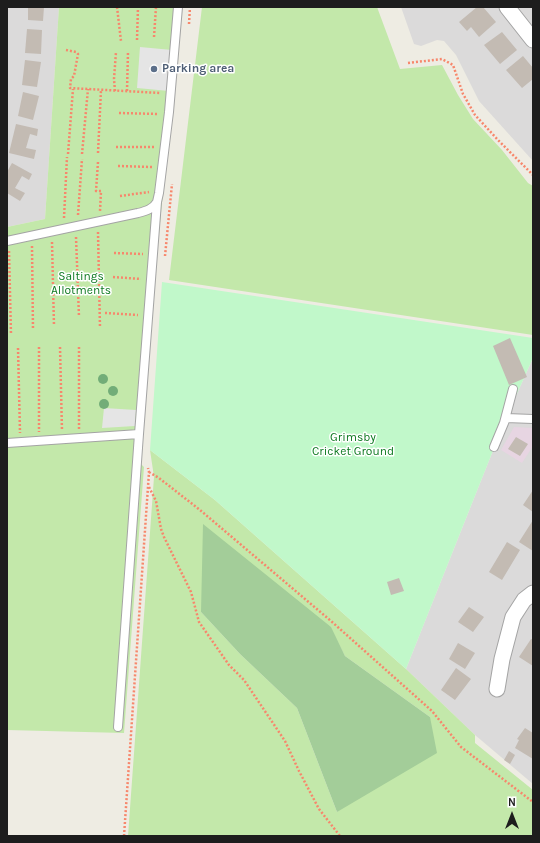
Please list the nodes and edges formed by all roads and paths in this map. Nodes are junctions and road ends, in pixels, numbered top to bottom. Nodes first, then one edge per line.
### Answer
1 (117, 7) edge
2 (138, 7) edge
3 (156, 7) edge
4 (178, 7) edge
5 (190, 7) edge
6 (507, 7) edge
7 (188, 31) dead end
8 (154, 37) dead end
9 (137, 40) dead end
10 (533, 40) edge
11 (121, 41) dead end
12 (66, 50) dead end
13 (116, 52) dead end
14 (128, 52) dead end
15 (408, 63) dead end
16 (71, 88) junction
17 (88, 89) junction
18 (101, 90) junction
19 (115, 91) junction
20 (127, 91) junction
21 (171, 93) junction
22 (119, 113) dead end
23 (169, 114) junction
24 (116, 147) dead end
25 (165, 148) junction
26 (98, 153) dead end
27 (82, 154) dead end
28 (82, 159) dead end
29 (98, 162) dead end
30 (118, 166) dead end
31 (162, 167) junction
32 (533, 175) edge
33 (173, 181) dead end
34 (160, 191) junction
35 (120, 196) dead end
36 (157, 202) junction
37 (98, 222) junction
38 (76, 226) junction
39 (64, 229) junction
40 (52, 231) junction
41 (32, 236) junction
42 (8, 240) edge
43 (153, 250) junction
44 (114, 253) dead end
45 (164, 260) dead end
46 (112, 277) dead end
47 (151, 279) junction
48 (105, 313) dead end
49 (148, 316) junction
50 (79, 317) dead end
51 (54, 326) dead end
52 (100, 328) dead end
53 (33, 330) dead end
54 (11, 335) dead end
55 (79, 346) dead end
56 (39, 347) dead end
57 (60, 347) dead end
58 (18, 348) dead end
59 (513, 389) dead end
60 (533, 419) edge
61 (504, 423) junction
62 (139, 434) junction
63 (79, 438) junction
64 (62, 439) junction
65 (39, 441) junction
66 (20, 442) junction
67 (7, 443) edge
68 (494, 447) dead end
69 (147, 465) dead end
70 (149, 472) junction
71 (148, 486) junction
72 (533, 593) edge
73 (496, 689) dead end
74 (118, 727) dead end
75 (533, 802) edge
76 (124, 836) edge
77 (340, 836) edge

1 - 11 path
2 - 9 path
3 - 8 path
4 - 21 lane
5 - 7 path
6 - 10 street
12 - 16 path
13 - 19 path
14 - 20 path
15 - 32 path
16 - 17 path
16 - 39 path
17 - 18 path
17 - 27 path
18 - 19 path
18 - 26 path
19 - 20 path
20 - 21 path
21 - 23 lane
22 - 23 path
23 - 25 lane
24 - 25 path
25 - 31 lane
28 - 38 path
29 - 37 path
30 - 31 path
31 - 34 lane
33 - 45 path
34 - 35 path
34 - 36 lane
36 - 37 lane
36 - 43 lane
37 - 38 lane
37 - 52 path
38 - 39 lane
38 - 50 path
39 - 40 lane
40 - 41 lane
40 - 51 path
41 - 42 lane
41 - 53 path
42 - 54 path
43 - 44 path
43 - 47 lane
46 - 47 path
47 - 49 lane
48 - 49 path
49 - 62 lane
55 - 63 path
56 - 65 path
57 - 64 path
58 - 66 path
59 - 61 lane
60 - 61 lane
61 - 68 lane
62 - 63 lane
62 - 74 lane
63 - 64 lane
64 - 65 lane
65 - 66 lane
66 - 67 lane
69 - 70 path
70 - 71 path
70 - 75 path
71 - 76 path
71 - 77 path
72 - 73 street

